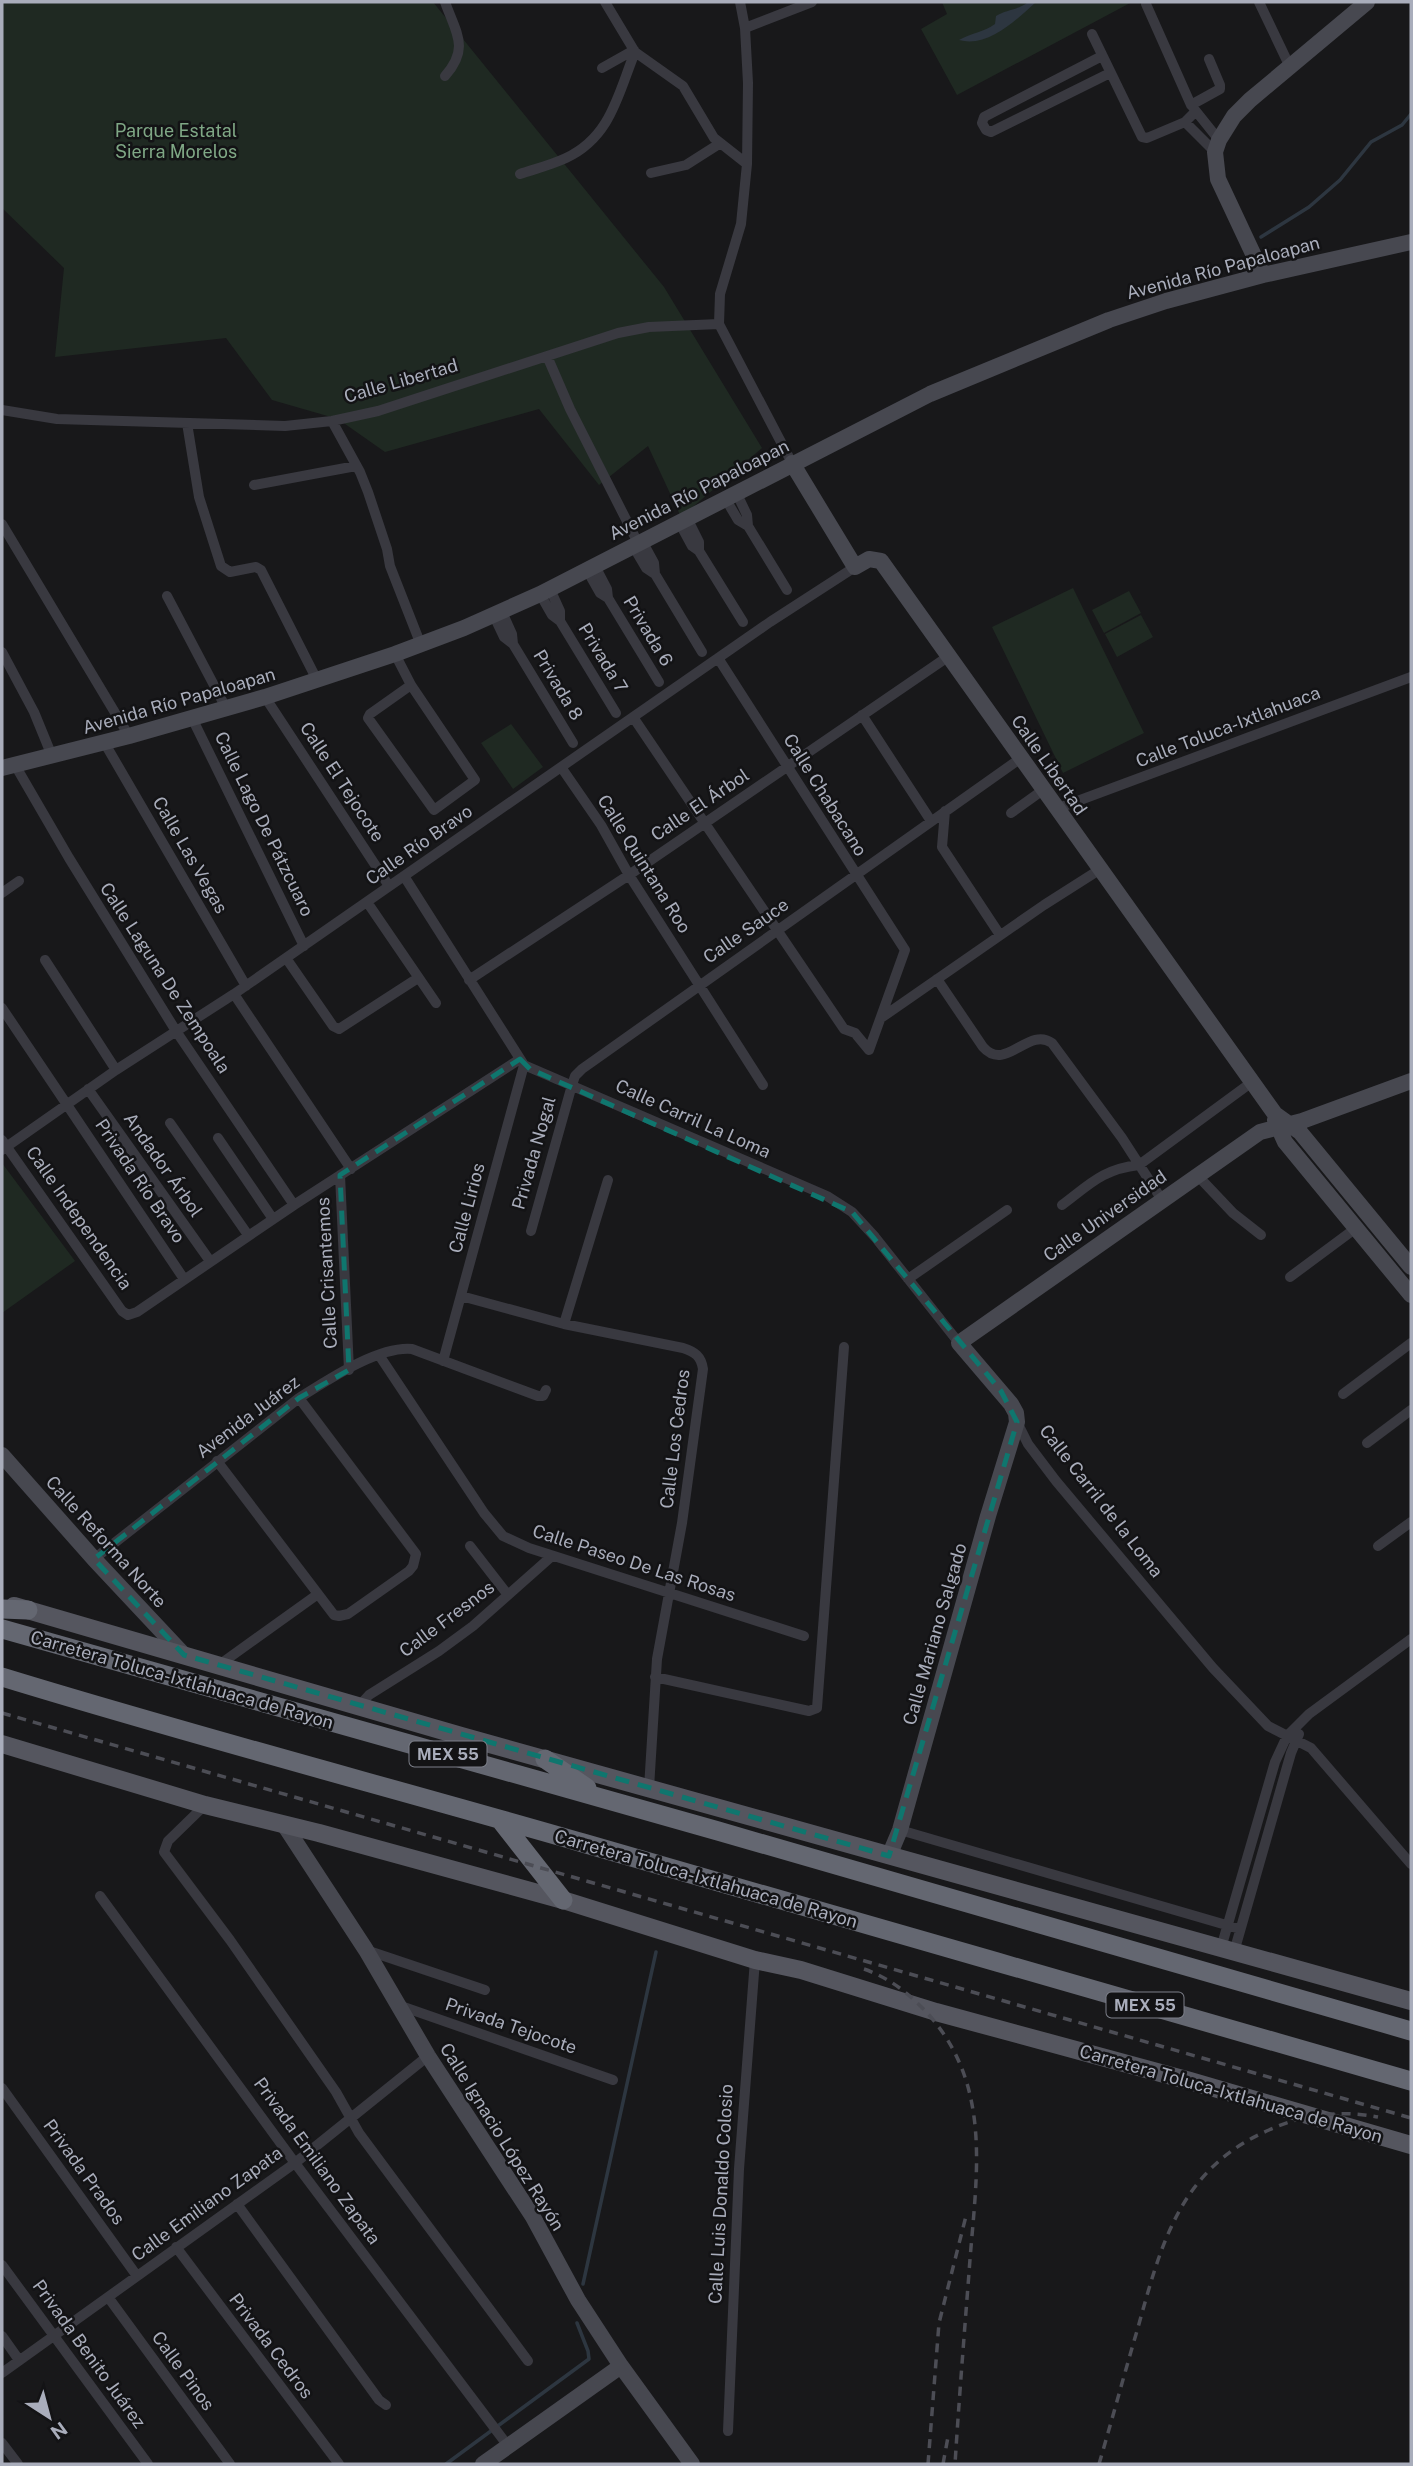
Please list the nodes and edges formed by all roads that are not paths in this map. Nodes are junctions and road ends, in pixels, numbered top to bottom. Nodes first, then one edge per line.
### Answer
1 (445, 2) edge
2 (605, 2) edge
3 (740, 2) edge
4 (812, 2) edge
5 (1259, 2) edge
6 (1367, 2) edge
7 (1146, 4) dead end
8 (745, 28) junction
9 (1092, 34) dead end
10 (634, 51) junction
11 (1102, 56) junction
12 (1209, 59) dead end
13 (1290, 67) junction
14 (601, 68) dead end
15 (1110, 73) junction
16 (445, 76) dead end
17 (1193, 108) junction
18 (1204, 120) junction
19 (1185, 122) junction
20 (1227, 125) junction
21 (719, 144) junction
22 (1217, 146) junction
23 (747, 164) junction
24 (652, 173) dead end
25 (520, 174) dead end
26 (1411, 242) edge
27 (1263, 275) junction
28 (719, 324) junction
29 (547, 356) junction
30 (2, 410) edge
31 (332, 421) junction
32 (187, 423) junction
33 (792, 463) junction
34 (356, 466) junction
35 (254, 485) dead end
36 (731, 495) junction
37 (683, 520) junction
38 (2, 524) edge
39 (638, 543) junction
40 (855, 567) junction
41 (591, 568) junction
42 (787, 590) dead end
43 (545, 591) junction
44 (167, 596) dead end
45 (498, 614) junction
46 (743, 622) dead end
47 (421, 645) junction
48 (2, 652) edge
49 (702, 652) dead end
50 (395, 654) junction
51 (949, 656) junction
52 (718, 658) junction
53 (1411, 677) edge
54 (317, 680) junction
55 (659, 682) dead end
56 (411, 685) junction
57 (265, 697) junction
58 (226, 708) junction
59 (616, 713) dead end
60 (862, 715) junction
61 (634, 717) junction
62 (192, 718) junction
63 (130, 736) junction
64 (104, 742) junction
65 (573, 743) dead end
66 (52, 756) junction
67 (1021, 758) junction
68 (9, 766) edge
69 (561, 767) junction
70 (787, 768) junction
71 (1043, 790) junction
72 (1056, 808) junction
73 (945, 811) junction
74 (1011, 813) dead end
75 (931, 821) junction
76 (705, 823) junction
77 (1099, 870) junction
78 (629, 875) junction
79 (404, 876) junction
80 (856, 876) junction
81 (19, 881) dead end
82 (389, 886) junction
83 (2, 893) edge
84 (367, 902) junction
85 (778, 930) junction
86 (1000, 935) junction
87 (304, 946) junction
88 (286, 958) junction
89 (45, 960) dead end
90 (418, 978) junction
91 (937, 979) junction
92 (469, 980) junction
93 (699, 985) junction
94 (246, 986) junction
95 (234, 994) junction
96 (436, 1003) dead end
97 (2, 1008) edge
98 (880, 1018) junction
99 (176, 1031) junction
100 (522, 1062) junction
101 (116, 1070) junction
102 (1411, 1081) edge
103 (1252, 1082) junction
104 (572, 1085) junction
105 (763, 1086) dead end
106 (88, 1089) junction
107 (67, 1103) junction
108 (170, 1123) dead end
109 (1280, 1123) junction
110 (218, 1138) dead end
111 (3, 1145) edge
112 (1139, 1165) junction
113 (351, 1168) junction
114 (340, 1175) junction
115 (1197, 1175) junction
116 (608, 1180) dead end
117 (1162, 1200) junction
118 (294, 1205) junction
119 (1062, 1205) dead end
120 (1007, 1210) dead end
121 (852, 1212) joint
122 (273, 1219) junction
123 (1356, 1228) junction
124 (531, 1231) dead end
125 (248, 1235) junction
126 (1261, 1235) dead end
127 (210, 1261) junction
128 (1411, 1266) edge
129 (1290, 1277) dead end
130 (184, 1279) junction
131 (908, 1279) junction
132 (1411, 1295) edge
133 (461, 1296) junction
134 (564, 1324) junction
135 (959, 1343) junction
136 (1411, 1343) edge
137 (844, 1347) dead end
138 (379, 1355) junction
139 (443, 1361) junction
140 (349, 1370) junction
141 (546, 1390) dead end
142 (1343, 1394) dead end
143 (299, 1398) junction
144 (1411, 1410) edge
145 (1017, 1422) junction
146 (1367, 1443) dead end
147 (2, 1455) edge
148 (217, 1461) junction
149 (1411, 1522) edge
150 (470, 1546) dead end
151 (1378, 1546) dead end
152 (552, 1556) junction
153 (94, 1559) junction
154 (317, 1594) junction
155 (670, 1594) junction
156 (508, 1595) junction
157 (2, 1602) edge
158 (2, 1609) edge
159 (28, 1610) junction
160 (2, 1629) edge
161 (804, 1636) dead end
162 (1411, 1639) edge
163 (184, 1655) junction
164 (219, 1665) junction
165 (2, 1677) edge
166 (654, 1683) junction
167 (359, 1706) junction
168 (1291, 1738) junction
169 (2, 1744) edge
170 (544, 1759) junction
171 (649, 1788) junction
172 (602, 1799) junction
173 (205, 1805) junction
174 (501, 1821) junction
175 (285, 1826) junction
176 (900, 1830) junction
177 (889, 1856) junction
178 (1411, 1864) edge
179 (1089, 1886) junction
180 (100, 1896) dead end
181 (563, 1900) junction
182 (1082, 1909) junction
183 (1227, 1925) junction
184 (1240, 1929) junction
185 (366, 1950) junction
186 (1228, 1950) junction
187 (755, 1961) junction
188 (485, 1990) dead end
189 (1411, 2001) edge
190 (398, 2005) junction
191 (1411, 2031) edge
192 (428, 2056) junction
193 (613, 2080) dead end
194 (1411, 2081) edge
195 (2, 2088) edge
196 (351, 2119) junction
197 (1411, 2145) edge
198 (295, 2163) junction
199 (237, 2204) junction
200 (176, 2247) junction
201 (2, 2265) edge
202 (137, 2276) junction
203 (108, 2297) junction
204 (2, 2336) edge
205 (54, 2336) junction
206 (19, 2360) junction
207 (528, 2361) dead end
208 (621, 2366) junction
209 (2, 2373) edge
210 (386, 2406) dead end
211 (728, 2431) dead end
212 (504, 2441) junction
213 (2, 2443) edge
214 (18, 2464) edge
215 (148, 2464) edge
216 (230, 2464) edge
217 (339, 2464) edge
218 (483, 2464) edge
219 (692, 2464) edge

1 - 16 street
2 - 10 street
3 - 8 street
4 - 8 street
5 - 13 street
6 - 13 main road
7 - 17 street
8 - 23 street
9 - 11 street
10 - 14 street
10 - 21 street
10 - 25 street
11 - 15 street
11 - 15 street
12 - 17 street
13 - 20 main road
15 - 19 street
17 - 18 street
17 - 19 street
18 - 20 street
18 - 22 street
19 - 22 street
20 - 22 main road
21 - 23 street
21 - 24 street
22 - 27 main road
23 - 28 street
26 - 27 main road, Avenida Río Papaloapan
27 - 33 main road, Avenida Río Papaloapan
28 - 29 street, Calle Libertad
28 - 33 street
29 - 31 street, Calle Libertad
29 - 39 street
30 - 32 street, Calle Libertad
31 - 32 street, Calle Libertad
31 - 34 street
32 - 54 street
33 - 36 main road, Avenida Río Papaloapan
33 - 40 main road
34 - 35 street
34 - 47 street
36 - 37 main road, Avenida Río Papaloapan
36 - 42 street
37 - 39 main road, Avenida Río Papaloapan
37 - 46 street
38 - 63 street
39 - 41 main road, Avenida Río Papaloapan
39 - 49 street
40 - 51 main road, Calle Libertad
40 - 52 street, Calle Río Bravo
41 - 43 main road, Avenida Río Papaloapan
41 - 55 street, Privada 6
43 - 45 main road, Avenida Río Papaloapan
43 - 59 street, Privada 7
44 - 58 street
45 - 47 main road, Avenida Río Papaloapan
45 - 65 street, Privada 8
47 - 50 main road, Avenida Río Papaloapan
48 - 66 street
50 - 54 main road, Avenida Río Papaloapan
50 - 56 street
51 - 60 street, Calle El Árbol
51 - 67 main road, Calle Libertad
52 - 61 street, Calle Río Bravo
52 - 70 street, Calle Chabacano
53 - 72 street, Calle Toluca-Ixtlahuaca
54 - 57 main road, Avenida Río Papaloapan
56 - 56 street
57 - 58 main road, Avenida Río Papaloapan
57 - 82 street, Calle El Tejocote
58 - 62 main road, Avenida Río Papaloapan
60 - 70 street, Calle El Árbol
60 - 75 street
61 - 69 street, Calle Río Bravo
61 - 76 street
62 - 63 main road, Avenida Río Papaloapan
62 - 87 street, Calle Lago De Pátzcuaro
63 - 64 main road, Avenida Río Papaloapan
64 - 66 main road, Avenida Río Papaloapan
64 - 94 street, Calle Las Vegas
66 - 68 main road, Avenida Río Papaloapan
67 - 71 main road, Calle Libertad
67 - 73 street, Calle Sauce
68 - 99 street, Calle Laguna De Zempoala
69 - 78 street, Calle Quintana Roo
69 - 79 street, Calle Río Bravo
70 - 76 street, Calle El Árbol
70 - 80 street, Calle Chabacano
71 - 72 main road, Calle Libertad
71 - 74 street
72 - 77 main road, Calle Libertad
73 - 75 street, Calle Sauce
73 - 86 street
75 - 80 street, Calle Sauce
76 - 78 street, Calle El Árbol
76 - 85 street
77 - 86 street
77 - 103 main road, Calle Libertad
78 - 92 street, Calle El Árbol
78 - 93 street, Calle Quintana Roo
79 - 82 street, Calle Río Bravo
79 - 92 street
80 - 85 street, Calle Sauce
80 - 98 street, Calle Chabacano
81 - 83 street
82 - 84 street, Calle Río Bravo
84 - 87 street, Calle Río Bravo
84 - 90 street
85 - 93 street, Calle Sauce
85 - 98 street
86 - 91 street
87 - 88 street, Calle Río Bravo
88 - 90 street
88 - 94 street, Calle Río Bravo
89 - 101 street
90 - 96 street
91 - 98 street
91 - 112 street
92 - 100 street
93 - 104 street, Calle Sauce
93 - 105 street, Calle Quintana Roo
94 - 95 street, Calle Río Bravo
95 - 99 street, Calle Río Bravo
95 - 113 street
97 - 107 street, Privada Río Bravo
99 - 101 street, Calle Río Bravo
99 - 118 street, Calle Laguna De Zempoala
100 - 104 street, Calle Carril La Loma
100 - 113 street
100 - 133 street, Calle Lirios
101 - 106 street, Calle Río Bravo
102 - 109 main road, Calle Universidad
103 - 109 main road, Calle Libertad
103 - 112 street
104 - 121 street, Calle Carril La Loma
104 - 124 street, Privada Nogal
106 - 107 street, Calle Río Bravo
106 - 127 street, Andador Árbol
107 - 111 street, Calle Río Bravo
107 - 130 street, Privada Río Bravo
108 - 125 street
109 - 115 main road, Calle Universidad
109 - 123 main road, Calle Libertad
109 - 128 main road, Calle Libertad
110 - 122 street
111 - 130 street, Calle Independencia
112 - 117 street
112 - 119 street
113 - 114 street
114 - 118 street
114 - 140 street, Calle Crisantemos
115 - 117 main road, Calle Universidad
115 - 126 street
116 - 134 street
117 - 135 main road, Calle Universidad
118 - 122 street
120 - 131 street
121 - 131 street, Calle Carril de la Loma
122 - 125 street
123 - 129 street
123 - 132 main road, Calle Libertad
125 - 127 street
127 - 130 street
131 - 135 street, Calle Carril de la Loma
133 - 134 street, Calle Los Cedros
133 - 139 street, Calle Lirios
134 - 155 street, Calle Los Cedros
135 - 145 main road, Calle Carril de la Loma
136 - 142 street
137 - 166 street
138 - 139 street, Avenida Juárez
138 - 140 street, Avenida Juárez
138 - 152 street, Calle Paseo De Las Rosas
139 - 141 street, Avenida Juárez
140 - 143 street, Avenida Juárez
143 - 148 street, Avenida Juárez
143 - 154 street
144 - 146 street
145 - 168 street, Calle Carril de la Loma
145 - 176 main road, Calle Mariano Salgado
147 - 153 main road, Calle Reforma Norte
148 - 153 street, Avenida Juárez
148 - 154 street
149 - 151 street
150 - 156 street
152 - 155 street, Calle Paseo De Las Rosas
152 - 156 street, Calle Fresnos
153 - 163 main road, Calle Reforma Norte
154 - 164 street
155 - 161 street, Calle Paseo De Las Rosas
155 - 166 street, Calle Los Cedros
156 - 167 street, Calle Fresnos
157 - 159 main road, Carretera Toluca-Ixtlahuaca de Rayon
158 - 159 highway
159 - 163 main road, Carretera Toluca-Ixtlahuaca de Rayon
160 - 172 highway, Carretera Toluca-Ixtlahuaca de Rayon / MEX 55
162 - 168 street
163 - 164 main road, Carretera Toluca-Ixtlahuaca de Rayon
164 - 167 main road, Carretera Toluca-Ixtlahuaca de Rayon
165 - 174 highway, Carretera Toluca-Ixtlahuaca de Rayon / MEX 55
166 - 171 street, Calle Los Cedros
167 - 170 main road, Carretera Toluca-Ixtlahuaca de Rayon
168 - 178 street, Calle Carril de la Loma
168 - 183 street
168 - 184 street
169 - 173 main road, Carretera Toluca-Ixtlahuaca de Rayon
170 - 171 main road, Carretera Toluca-Ixtlahuaca de Rayon
170 - 172 highway
171 - 177 main road, Carretera Toluca-Ixtlahuaca de Rayon
172 - 191 highway, Carretera Toluca-Ixtlahuaca de Rayon / MEX 55
173 - 175 main road, Carretera Toluca-Ixtlahuaca de Rayon
173 - 196 street
174 - 181 highway
174 - 194 highway, Carretera Toluca-Ixtlahuaca de Rayon / MEX 55
175 - 181 main road, Carretera Toluca-Ixtlahuaca de Rayon
175 - 185 main road, Calle Ignacio López Rayón
176 - 177 main road, Calle Mariano Salgado
176 - 179 street
177 - 182 main road, Carretera Toluca-Ixtlahuaca de Rayon
179 - 182 street
179 - 183 street
180 - 198 street, Privada Emiliano Zapata
181 - 187 main road, Carretera Toluca-Ixtlahuaca de Rayon
182 - 186 main road, Carretera Toluca-Ixtlahuaca de Rayon
183 - 184 street
183 - 186 street
184 - 186 street
185 - 188 street
185 - 190 main road, Calle Ignacio López Rayón
186 - 189 main road, Carretera Toluca-Ixtlahuaca de Rayon
187 - 197 main road, Carretera Toluca-Ixtlahuaca de Rayon
187 - 211 street, Calle Luis Donaldo Colosio
190 - 192 main road, Calle Ignacio López Rayón
190 - 193 street, Privada Tejocote
192 - 196 street, Calle Emiliano Zapata
192 - 208 main road, Calle Ignacio López Rayón
195 - 202 street, Privada Prados
196 - 198 street, Calle Emiliano Zapata
196 - 207 street
198 - 199 street, Calle Emiliano Zapata
198 - 212 street, Privada Emiliano Zapata
199 - 200 street, Calle Emiliano Zapata
199 - 210 street
200 - 202 street, Calle Emiliano Zapata
200 - 217 street, Privada Cedros
201 - 205 street, Privada Benito Juárez
202 - 203 street, Calle Emiliano Zapata
203 - 205 street, Calle Emiliano Zapata
203 - 216 street, Calle Pinos
204 - 206 street
205 - 206 street, Calle Emiliano Zapata
205 - 215 street, Privada Benito Juárez
206 - 209 street, Calle Emiliano Zapata
208 - 212 main road
208 - 219 main road, Calle Ignacio López Rayón
212 - 218 main road
213 - 214 street

